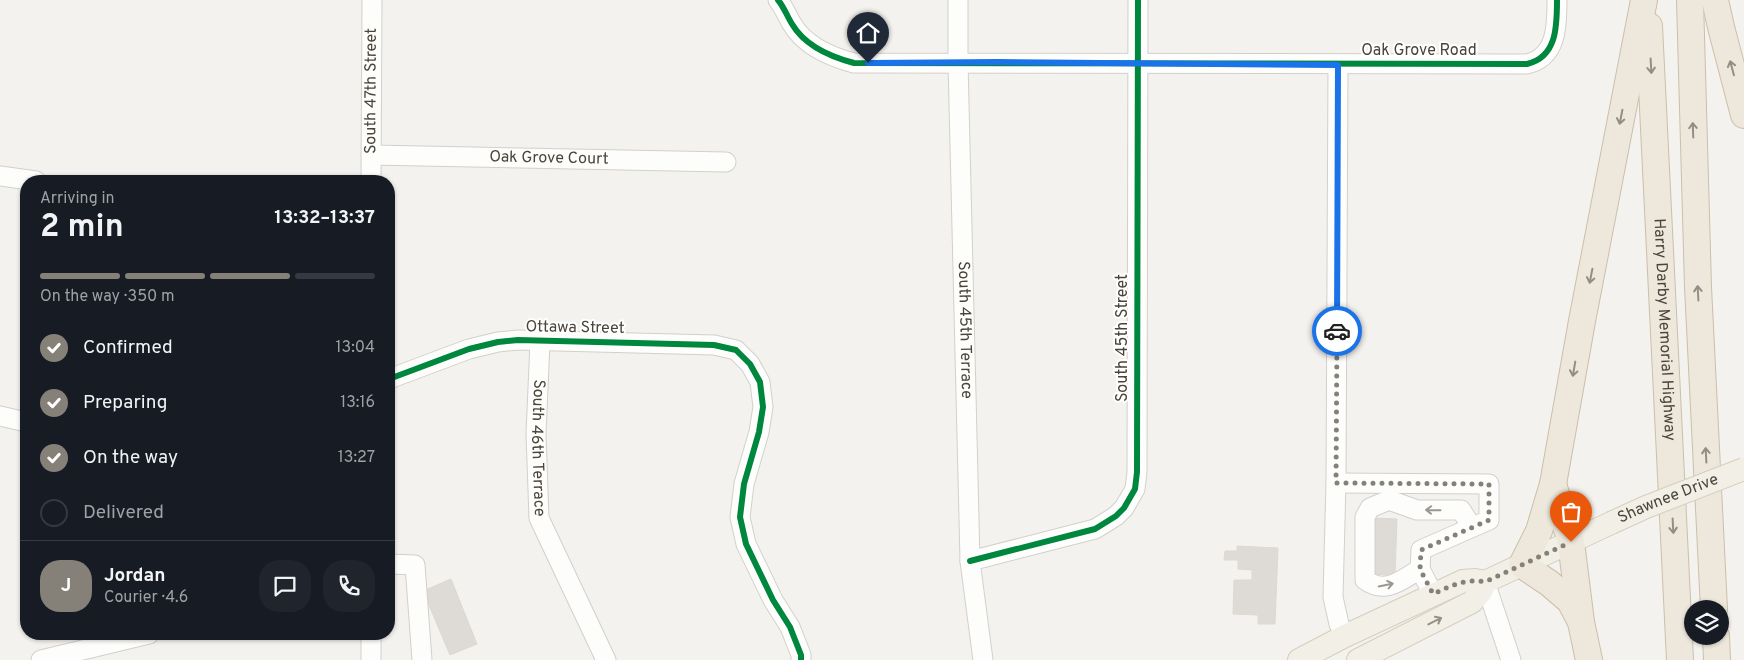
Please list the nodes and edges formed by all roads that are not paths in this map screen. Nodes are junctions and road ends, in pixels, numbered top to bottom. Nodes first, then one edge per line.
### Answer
1 (372, 0) edge
2 (778, 0) edge
3 (958, 0) edge
4 (1138, 0) edge
5 (1557, 0) edge
6 (1646, 0) edge
7 (1690, 0) edge
8 (1715, 0) edge
9 (958, 62) junction
10 (1138, 63) junction
11 (1338, 65) junction
12 (1744, 115) edge
13 (371, 155) junction
14 (726, 162) dead end
15 (371, 175) edge
16 (0, 176) edge
17 (20, 179) edge
18 (540, 342) junction
19 (395, 377) edge
20 (0, 416) edge
21 (20, 421) edge
22 (1744, 469) edge
23 (1336, 483) junction
24 (1553, 484) junction
25 (1472, 527) junction
26 (1571, 542) junction
27 (970, 561) junction
28 (395, 564) edge
29 (1522, 565) junction
30 (1420, 569) junction
31 (1485, 582) junction
32 (1433, 594) junction
33 (1714, 600) edge
34 (1581, 622) junction
35 (1345, 636) junction
36 (125, 640) edge
37 (371, 640) edge
38 (1716, 645) edge
39 (40, 660) edge
40 (371, 660) edge
41 (422, 660) edge
42 (606, 660) edge
43 (801, 660) edge
44 (983, 660) edge
45 (1299, 660) edge
46 (1360, 660) edge
47 (1511, 660) edge
48 (1589, 660) edge
49 (1680, 660) edge
50 (1717, 660) edge

1 - 13 street, South 47th Street
2 - 9 street, Oak Grove Road
3 - 9 street, South 45th Terrace
4 - 10 street, South 45th Street
5 - 11 street, Oak Grove Road
6 -> 24 highway
6 -> 49 highway, Harry Darby Memorial Highway
33 -> 7 highway
12 -> 8 highway
9 - 10 street, Oak Grove Road
9 - 27 street, South 45th Terrace
10 - 11 street, Oak Grove Road
10 - 27 street, South 45th Street
11 - 23 street
13 - 14 street, Oak Grove Court
13 - 15 street, South 47th Street
16 - 17 street
18 - 19 street, Ottawa Street
18 - 42 street, South 46th Terrace
18 - 43 street, Ottawa Street
20 - 21 street
22 - 26 main road, Shawnee Drive, bridge
23 - 25 street
23 - 35 street
24 - 26 highway
24 - 29 highway
25 - 30 street
25 -> 30 street
26 - 29 main road, Shawnee Drive
26 - 34 highway
27 - 44 street, South 45th Terrace
28 - 41 street
29 - 31 main road, Shawnee Drive
29 - 34 highway
30 - 32 street
31 - 32 main road, Shawnee Drive
46 -> 31 main road
31 - 47 street
32 - 35 main road, Shawnee Drive
34 - 48 highway
35 - 45 main road, Shawnee Drive
35 - 46 main road
36 - 39 street
37 - 40 street
38 - 50 highway

